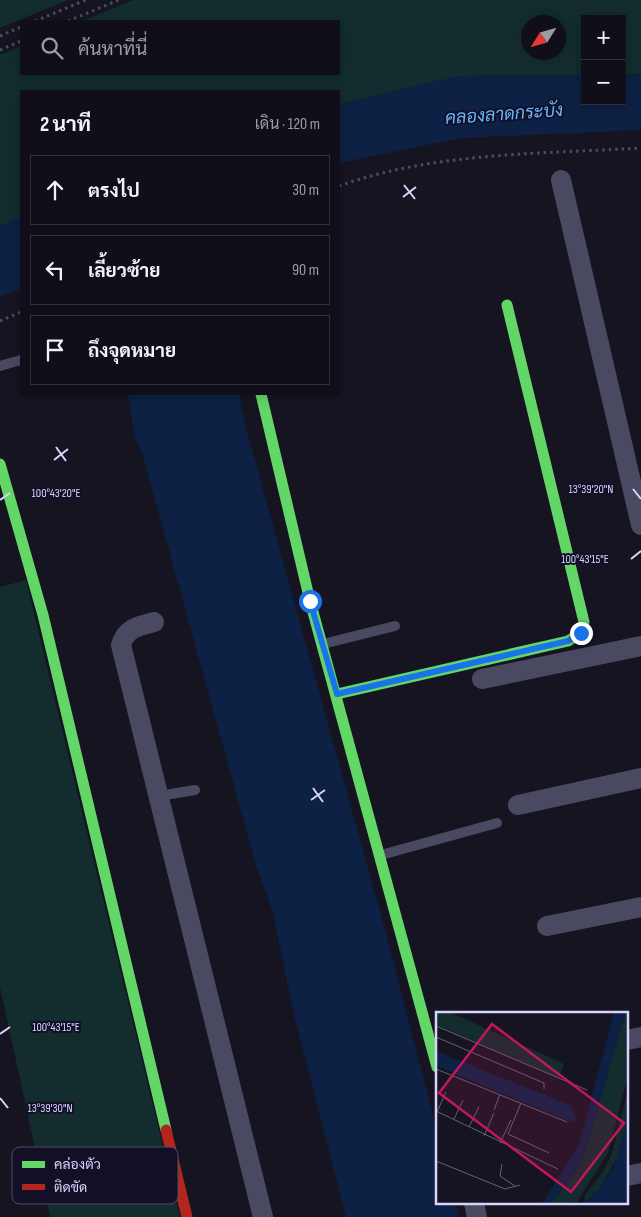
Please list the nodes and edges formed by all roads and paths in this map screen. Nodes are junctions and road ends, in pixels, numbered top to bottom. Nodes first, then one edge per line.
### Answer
1 (86, 0) edge
2 (119, 0) edge
3 (37, 20) edge
4 (70, 20) edge
5 (20, 27) edge
6 (0, 36) edge
7 (20, 41) edge
8 (0, 50) edge
9 (641, 148) edge
10 (561, 180) dead end
11 (340, 186) edge
12 (507, 305) dead end
13 (20, 312) edge
14 (0, 321) edge
15 (20, 360) edge
16 (0, 366) edge
17 (261, 395) edge
18 (0, 464) edge
19 (12, 505) junction
20 (0, 508) edge
21 (641, 525) edge
22 (154, 622) dead end
23 (394, 626) dead end
24 (323, 644) junction
25 (641, 646) edge
26 (482, 679) dead end
27 (337, 694) junction
28 (641, 778) edge
29 (195, 790) dead end
30 (159, 796) junction
31 (518, 805) dead end
32 (497, 823) dead end
33 (381, 855) junction
34 (641, 907) edge
35 (546, 926) dead end
36 (641, 1037) edge
37 (628, 1040) edge
38 (436, 1063) edge
39 (170, 1147) edge
40 (641, 1173) edge
41 (628, 1176) edge
42 (178, 1179) edge
43 (474, 1204) edge
44 (187, 1217) edge
45 (263, 1217) edge
46 (478, 1217) edge

1 - 3 path
2 - 4 path
5 - 6 path
7 - 8 path
9 - 11 path
10 - 21 street
12 - 27 street
13 - 14 path
15 - 16 lane
17 - 24 street
18 - 19 street
19 - 20 lane
19 - 39 street
22 - 30 street
23 - 24 lane
24 - 27 street
25 - 26 street
27 - 33 street
28 - 31 street
29 - 30 lane
30 - 45 street
32 - 33 lane
33 - 38 street
34 - 35 street
36 - 37 street
40 - 41 street
42 - 44 street
43 - 46 street

